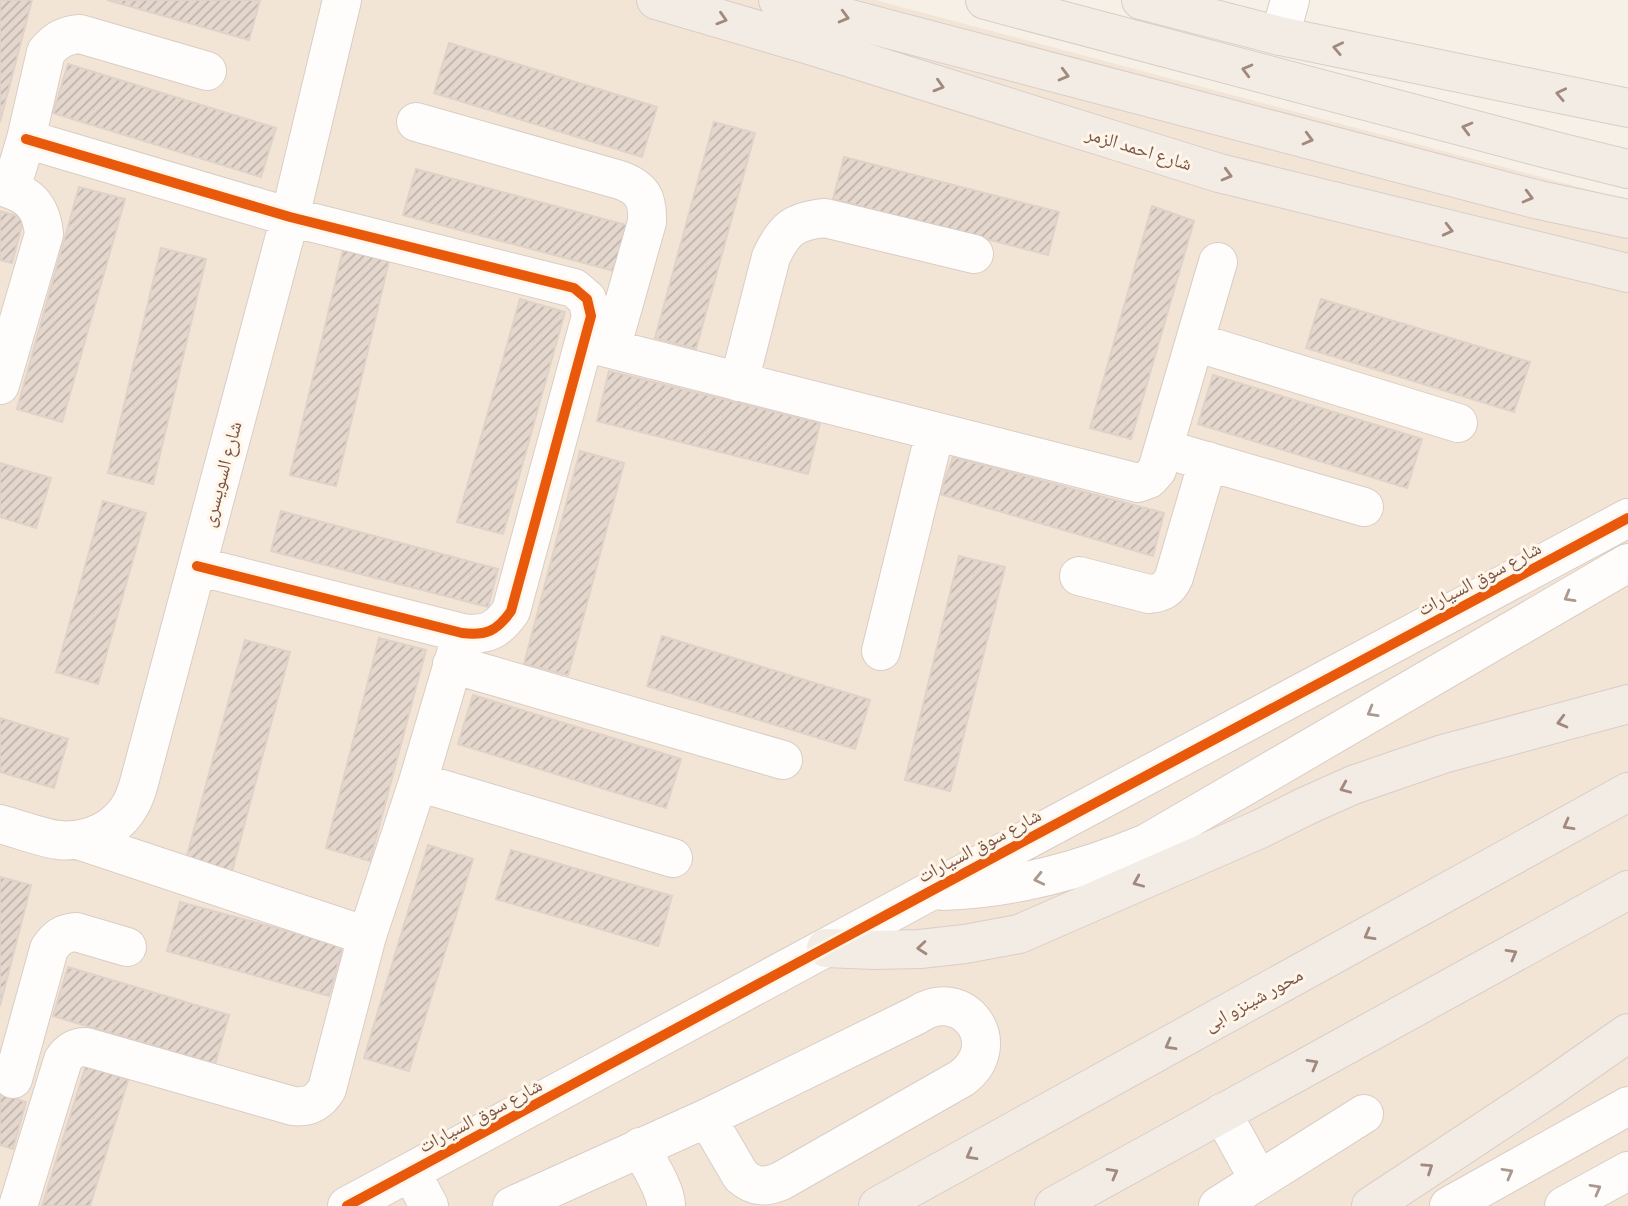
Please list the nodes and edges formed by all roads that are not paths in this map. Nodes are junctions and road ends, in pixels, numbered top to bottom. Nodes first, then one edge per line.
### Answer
1 (342, 0) edge
2 (656, 0) edge
3 (778, 0) edge
4 (985, 0) edge
5 (1141, 0) edge
6 (1208, 9) edge
7 (1285, 18) edge
8 (207, 71) dead end
9 (1628, 108) edge
10 (416, 122) dead end
11 (26, 139) junction
12 (1628, 169) edge
13 (5, 188) edge
14 (290, 217) junction
15 (1628, 219) edge
16 (974, 254) dead end
17 (1218, 262) dead end
18 (1628, 273) edge
19 (1195, 342) junction
20 (598, 345) junction
21 (739, 382) junction
22 (0, 385) edge
23 (1458, 424) dead end
24 (935, 432) junction
25 (1163, 449) junction
26 (1208, 461) junction
27 (1364, 507) dead end
28 (1628, 518) edge
29 (1628, 563) edge
30 (197, 566) junction
31 (1079, 576) dead end
32 (457, 649) junction
33 (881, 651) dead end
34 (1628, 704) edge
35 (783, 760) dead end
36 (418, 782) junction
37 (1628, 792) edge
38 (0, 824) edge
39 (78, 840) junction
40 (673, 858) dead end
41 (1628, 890) edge
42 (929, 892) junction
43 (367, 936) junction
44 (127, 947) dead end
45 (826, 948) junction
46 (1628, 1033) edge
47 (7, 1077) edge
48 (54, 1091) junction
49 (1628, 1106) edge
50 (1222, 1113) junction
51 (1364, 1114) dead end
52 (707, 1118) junction
53 (640, 1147) junction
54 (1628, 1171) edge
55 (411, 1172) junction
56 (1259, 1180) junction
57 (18, 1206) edge
58 (347, 1206) edge
59 (429, 1206) edge
60 (512, 1206) edge
61 (666, 1206) edge
62 (878, 1206) edge
63 (1054, 1206) edge
64 (1218, 1206) edge
65 (1371, 1206) edge
66 (1449, 1206) edge
67 (1564, 1206) edge

1 - 14 street, شارع السويسرى
2 -> 18 main road, شارع احمد الزمر
3 -> 15 main road
12 -> 4 main road
5 - 6 main road
6 - 7 main road
9 -> 7 main road
8 - 11 street
10 - 20 street
11 - 13 street
11 - 14 street
13 - 22 street
14 - 20 street
14 - 30 street, شارع السويسرى
16 - 21 street
17 - 19 street
19 - 23 street
19 - 25 street
20 - 21 street
20 - 32 street
21 - 24 street
24 - 25 street
24 - 33 street
25 - 26 street
26 - 27 street
26 - 31 street
28 - 42 street, شارع سوق السيارات
29 -> 42 street
30 - 32 street
30 - 39 street, شارع السويسرى
32 - 35 street
32 - 36 street
34 -> 45 main road
36 - 40 street
36 - 43 street
37 -> 62 main road, محور شينزو ابى
38 - 39 street
39 - 43 street
50 -> 41 main road
42 - 45 street, شارع سوق السيارات
43 - 48 street
44 - 47 street
45 - 55 street, شارع سوق السيارات
65 -> 46 main road
47 - 48 street
48 - 57 street
66 -> 49 street
50 - 56 street
63 -> 50 main road
51 - 56 street
52 - 52 street
52 - 53 street
53 - 60 street
53 - 61 street
67 -> 54 street
55 - 58 street, شارع سوق السيارات
55 - 59 street
56 - 64 street

